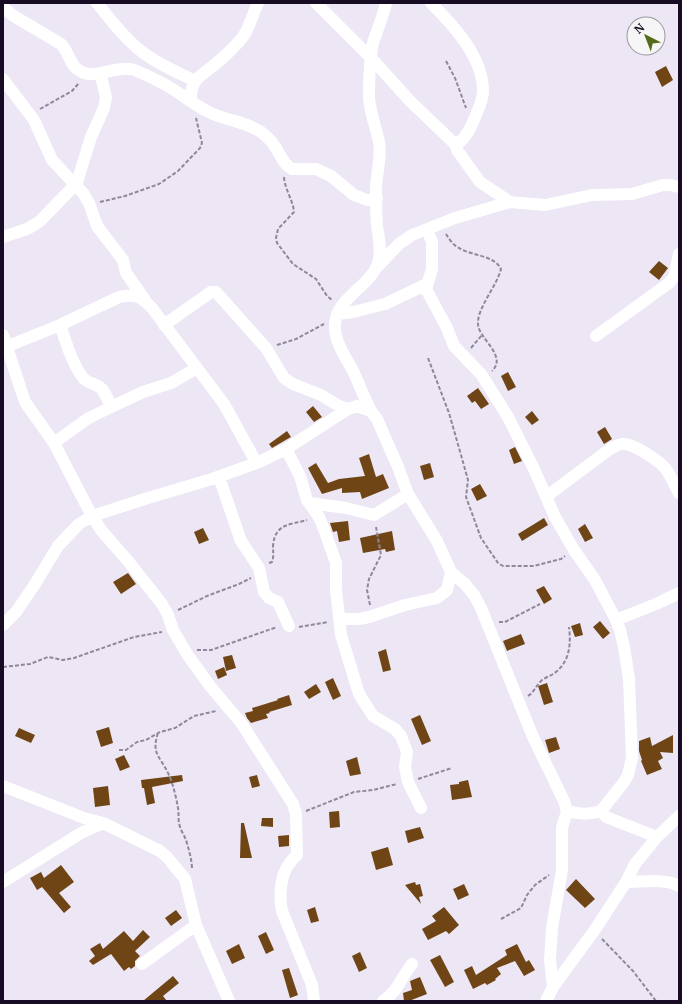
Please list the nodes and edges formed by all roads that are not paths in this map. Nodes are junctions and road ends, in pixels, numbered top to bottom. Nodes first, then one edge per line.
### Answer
1 (98, 3) edge
2 (258, 3) edge
3 (316, 3) edge
4 (386, 3) edge
5 (431, 3) edge
6 (3, 7) edge
7 (372, 59) junction
8 (100, 73) junction
9 (3, 79) edge
10 (195, 81) junction
11 (191, 100) junction
12 (456, 145) junction
13 (76, 185) junction
14 (679, 187) edge
15 (377, 199) junction
16 (510, 202) junction
17 (427, 229) junction
18 (3, 237) edge
19 (679, 254) edge
20 (376, 268) junction
21 (427, 284) junction
22 (145, 300) junction
23 (338, 312) junction
24 (60, 325) junction
25 (164, 325) junction
26 (596, 336) dead end
27 (4, 343) edge
28 (197, 368) junction
29 (111, 407) junction
30 (348, 409) junction
31 (371, 411) junction
32 (54, 443) junction
33 (286, 449) junction
34 (259, 462) junction
35 (219, 477) junction
36 (679, 493) edge
37 (408, 494) junction
38 (546, 496) junction
39 (310, 503) junction
40 (92, 516) junction
41 (451, 572) junction
42 (679, 593) edge
43 (340, 619) junction
44 (616, 620) junction
45 (3, 625) edge
46 (289, 626) road end
47 (3, 786) edge
48 (421, 808) dead end
49 (567, 811) junction
50 (601, 811) junction
51 (679, 816) edge
52 (103, 823) junction
53 (657, 837) junction
54 (3, 882) edge
55 (626, 882) junction
56 (679, 886) edge
57 (196, 925) junction
58 (142, 964) dead end
59 (412, 964) dead end
60 (553, 987) junction
61 (388, 1000) edge
62 (229, 1001) edge
63 (314, 1001) edge
64 (546, 1001) edge

1 - 10 street
2 - 10 street
3 - 7 street
4 - 7 street
5 - 12 street
6 - 8 street
7 - 12 street
7 - 15 street
8 - 11 street
8 - 13 street
9 - 13 street
10 - 11 street
11 - 15 street
12 - 16 street
13 - 18 street
13 - 22 street
14 - 16 street
15 - 20 street
16 - 17 street
17 - 20 street
17 - 21 street
19 - 26 street
20 - 23 street
21 - 23 street
21 - 38 street
22 - 24 street
22 - 25 street
23 - 31 street
24 - 27 street
24 - 29 street
25 - 28 street
25 - 30 street
27 - 32 street
28 - 29 street
28 - 34 street
29 - 32 street
30 - 31 street
30 - 33 street
31 - 37 street
32 - 40 street
33 - 34 street
33 - 39 street
34 - 35 street
35 - 40 street
35 - 46 street
36 - 38 street
37 - 39 street
37 - 41 street
38 - 44 street
39 - 43 street
40 - 45 street
40 - 63 street
41 - 43 street
41 - 49 street
42 - 44 street
43 - 48 street
44 - 50 street
47 - 52 street
49 - 50 street
49 - 60 street
50 - 53 street
51 - 53 street
52 - 54 street
52 - 57 street
53 - 55 street
55 - 56 street
55 - 60 street
57 - 58 street
57 - 62 street
59 - 61 street
60 - 64 street

